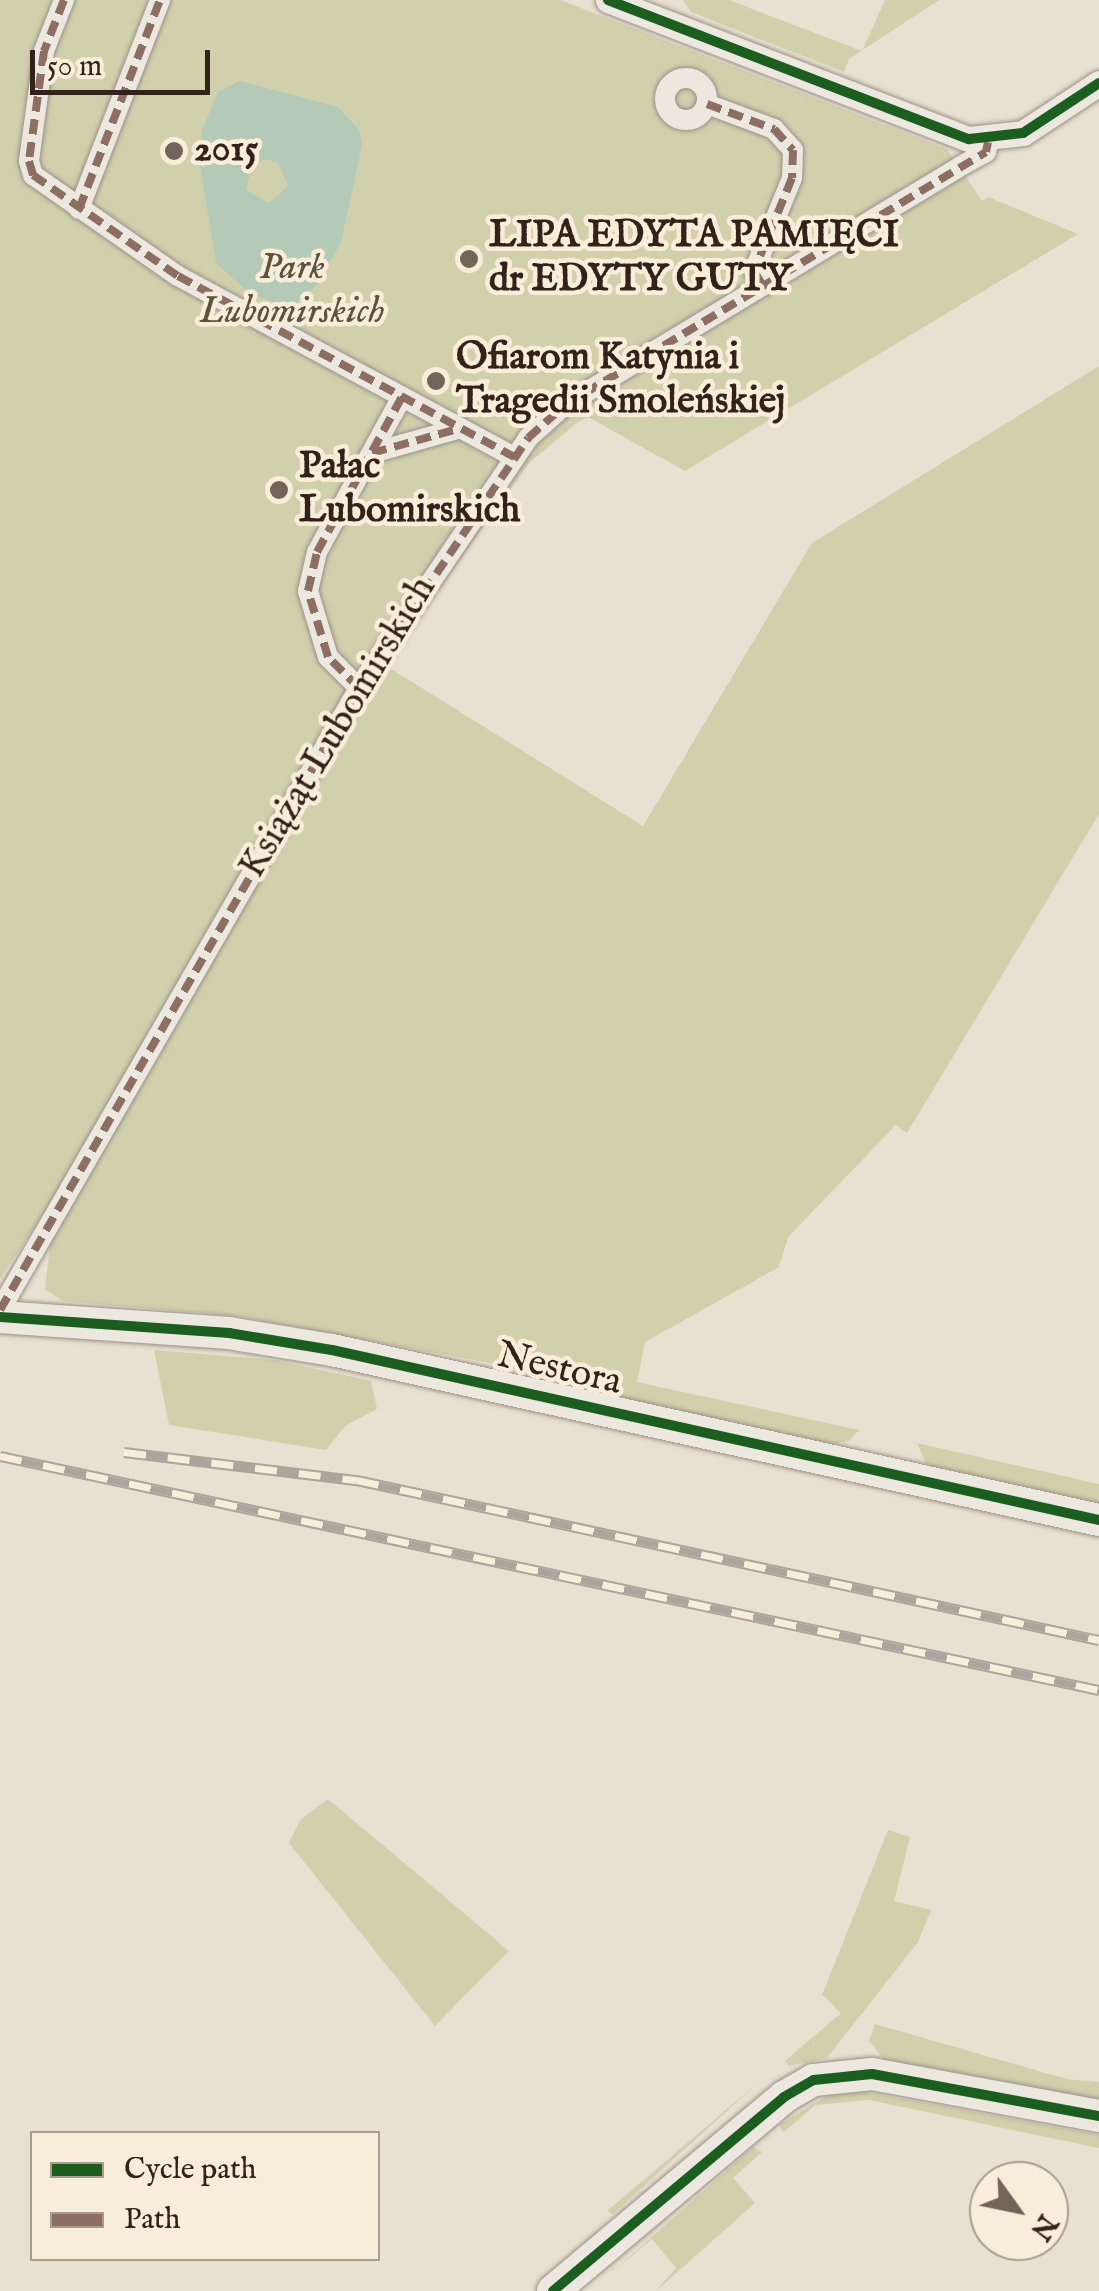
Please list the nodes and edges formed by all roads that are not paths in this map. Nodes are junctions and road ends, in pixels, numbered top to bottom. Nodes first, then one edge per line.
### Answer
1 (64, 0) edge
2 (160, 0) edge
3 (608, 0) edge
4 (1099, 83) edge
5 (707, 104) dead end
6 (988, 142) junction
7 (79, 209) junction
8 (763, 286) junction
9 (402, 397) junction
10 (460, 428) junction
11 (372, 453) junction
12 (514, 457) junction
13 (359, 688) junction
14 (0, 1314) edge
15 (1099, 1520) edge
16 (1099, 2116) edge
17 (553, 2291) edge

1 - 7 street
2 - 7 street
3 - 6 street
4 - 6 street
5 - 8 street
6 - 8 street, Książąt Lubomirskich
7 - 9 street
8 - 12 street, Książąt Lubomirskich
9 - 10 street
9 - 11 street
10 - 11 street
10 - 12 street
11 - 13 street
12 - 13 street, Książąt Lubomirskich
13 - 14 street, Książąt Lubomirskich
14 - 15 street, Nestora
16 - 17 street

